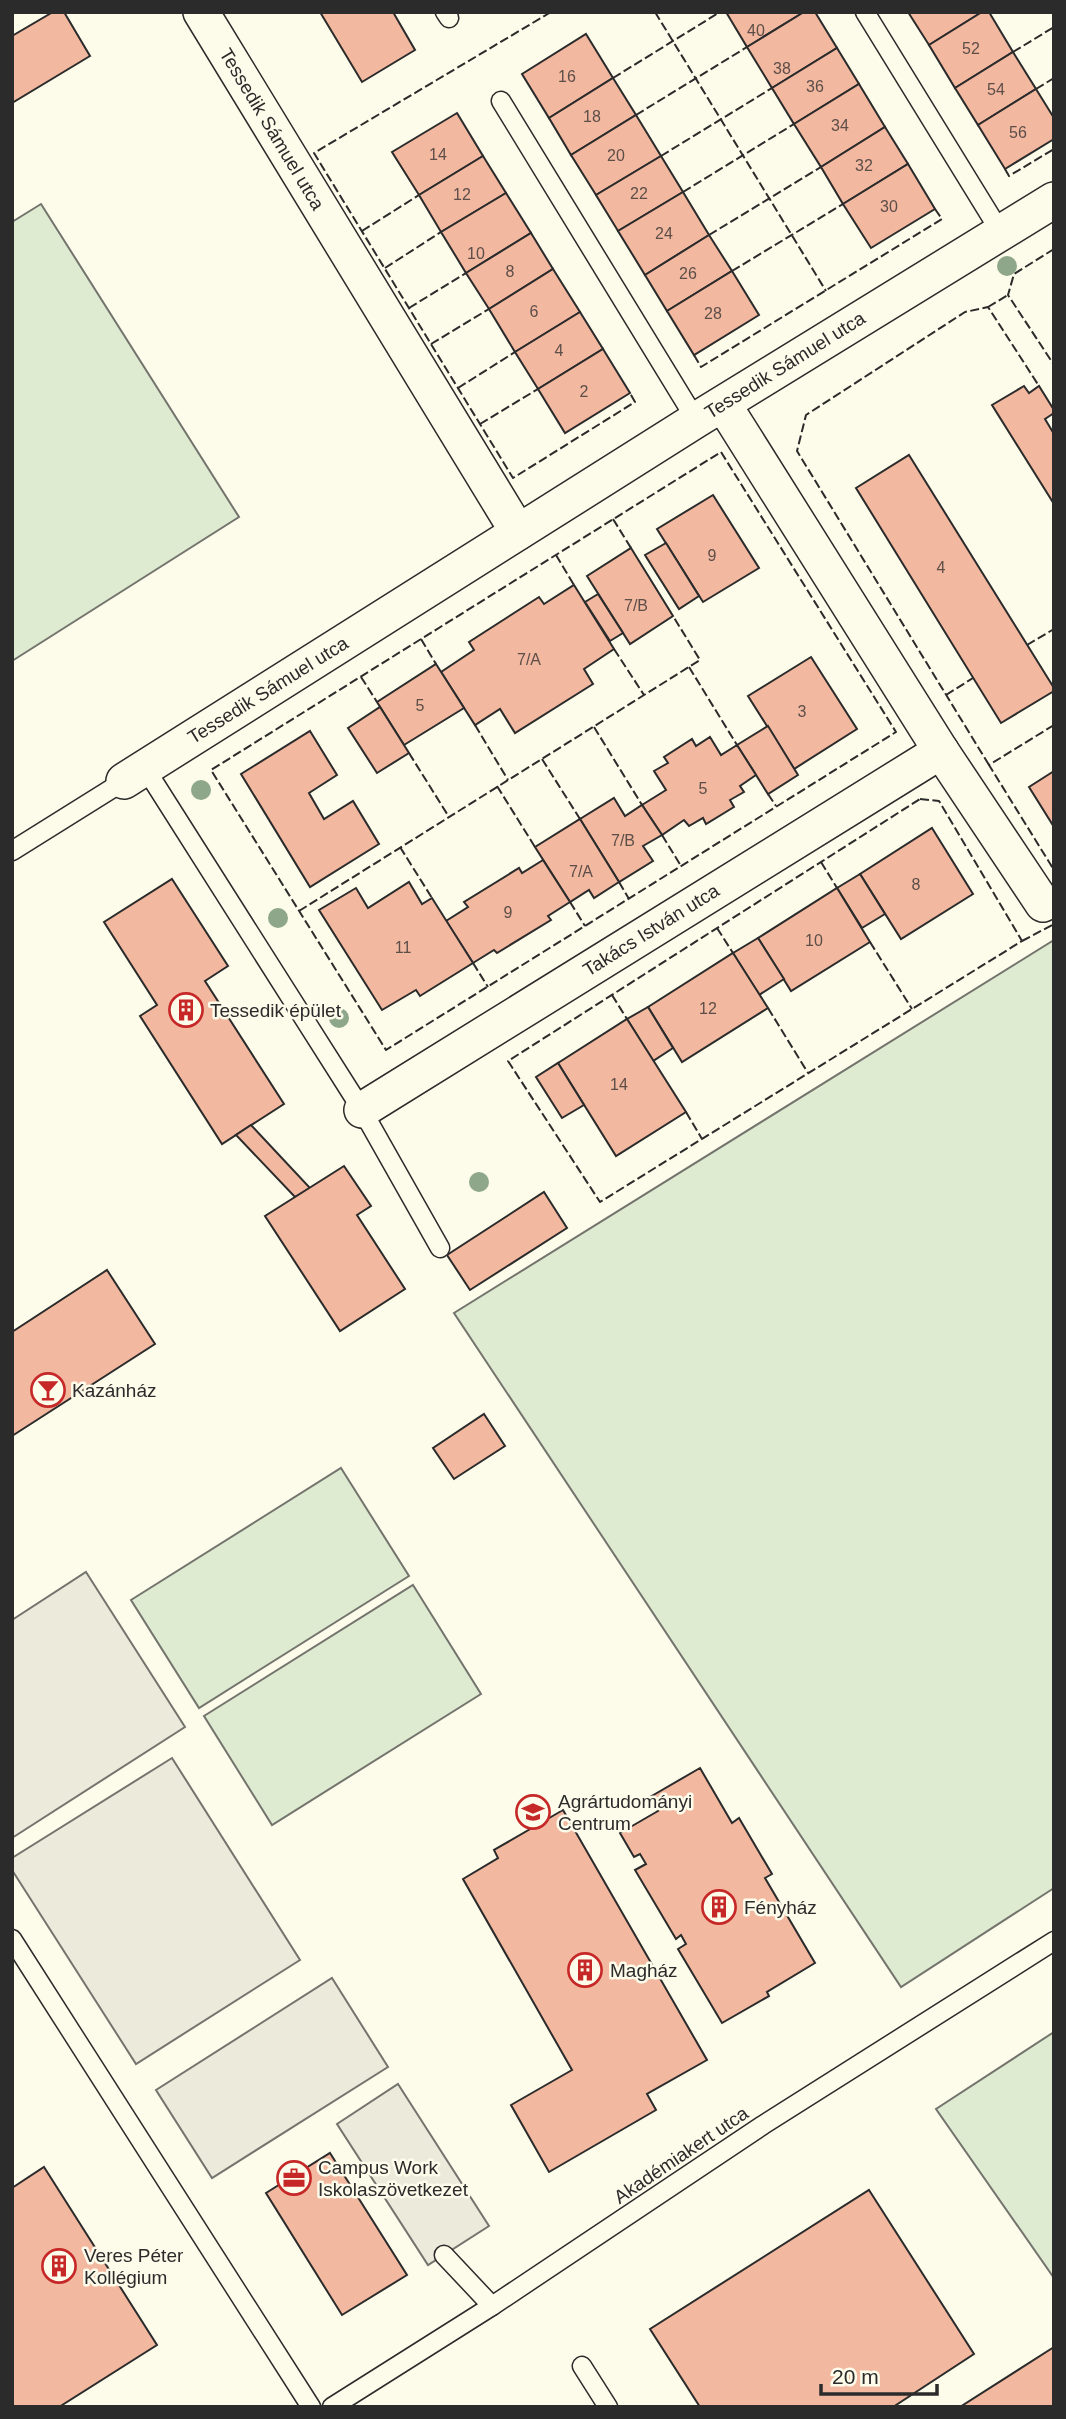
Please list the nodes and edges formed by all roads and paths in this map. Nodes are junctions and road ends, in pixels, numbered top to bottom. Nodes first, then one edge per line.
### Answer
1 (201, 12) edge
2 (865, 12) edge
3 (501, 101) dead end
4 (1054, 200) edge
5 (1001, 233) junction
6 (710, 412) junction
7 (518, 532) junction
8 (941, 751) junction
9 (134, 775) junction
10 (12, 850) edge
11 (1043, 904) dead end
12 (362, 1110) junction
13 (440, 1248) dead end
14 (12, 1939) edge
15 (1054, 1941) edge
16 (443, 2255) dead end
17 (492, 2306) junction
18 (582, 2366) dead end
19 (311, 2407) edge
20 (332, 2407) edge
21 (608, 2407) edge

1 - 7 street, Tessedik Sámuel utca
2 - 5 lane
3 - 6 lane
4 - 5 street, Tessedik Sámuel utca
5 - 6 street, Tessedik Sámuel utca
6 - 7 street, Tessedik Sámuel utca
6 - 8 street
7 - 9 street, Tessedik Sámuel utca
8 - 11 street
8 - 12 street, Takács István utca
9 - 10 lane
9 - 12 lane
12 - 13 lane
14 - 19 lane
15 - 17 lane, Akadémiakert utca
16 - 17 lane
17 - 20 lane, Akadémiakert utca
18 - 21 lane

